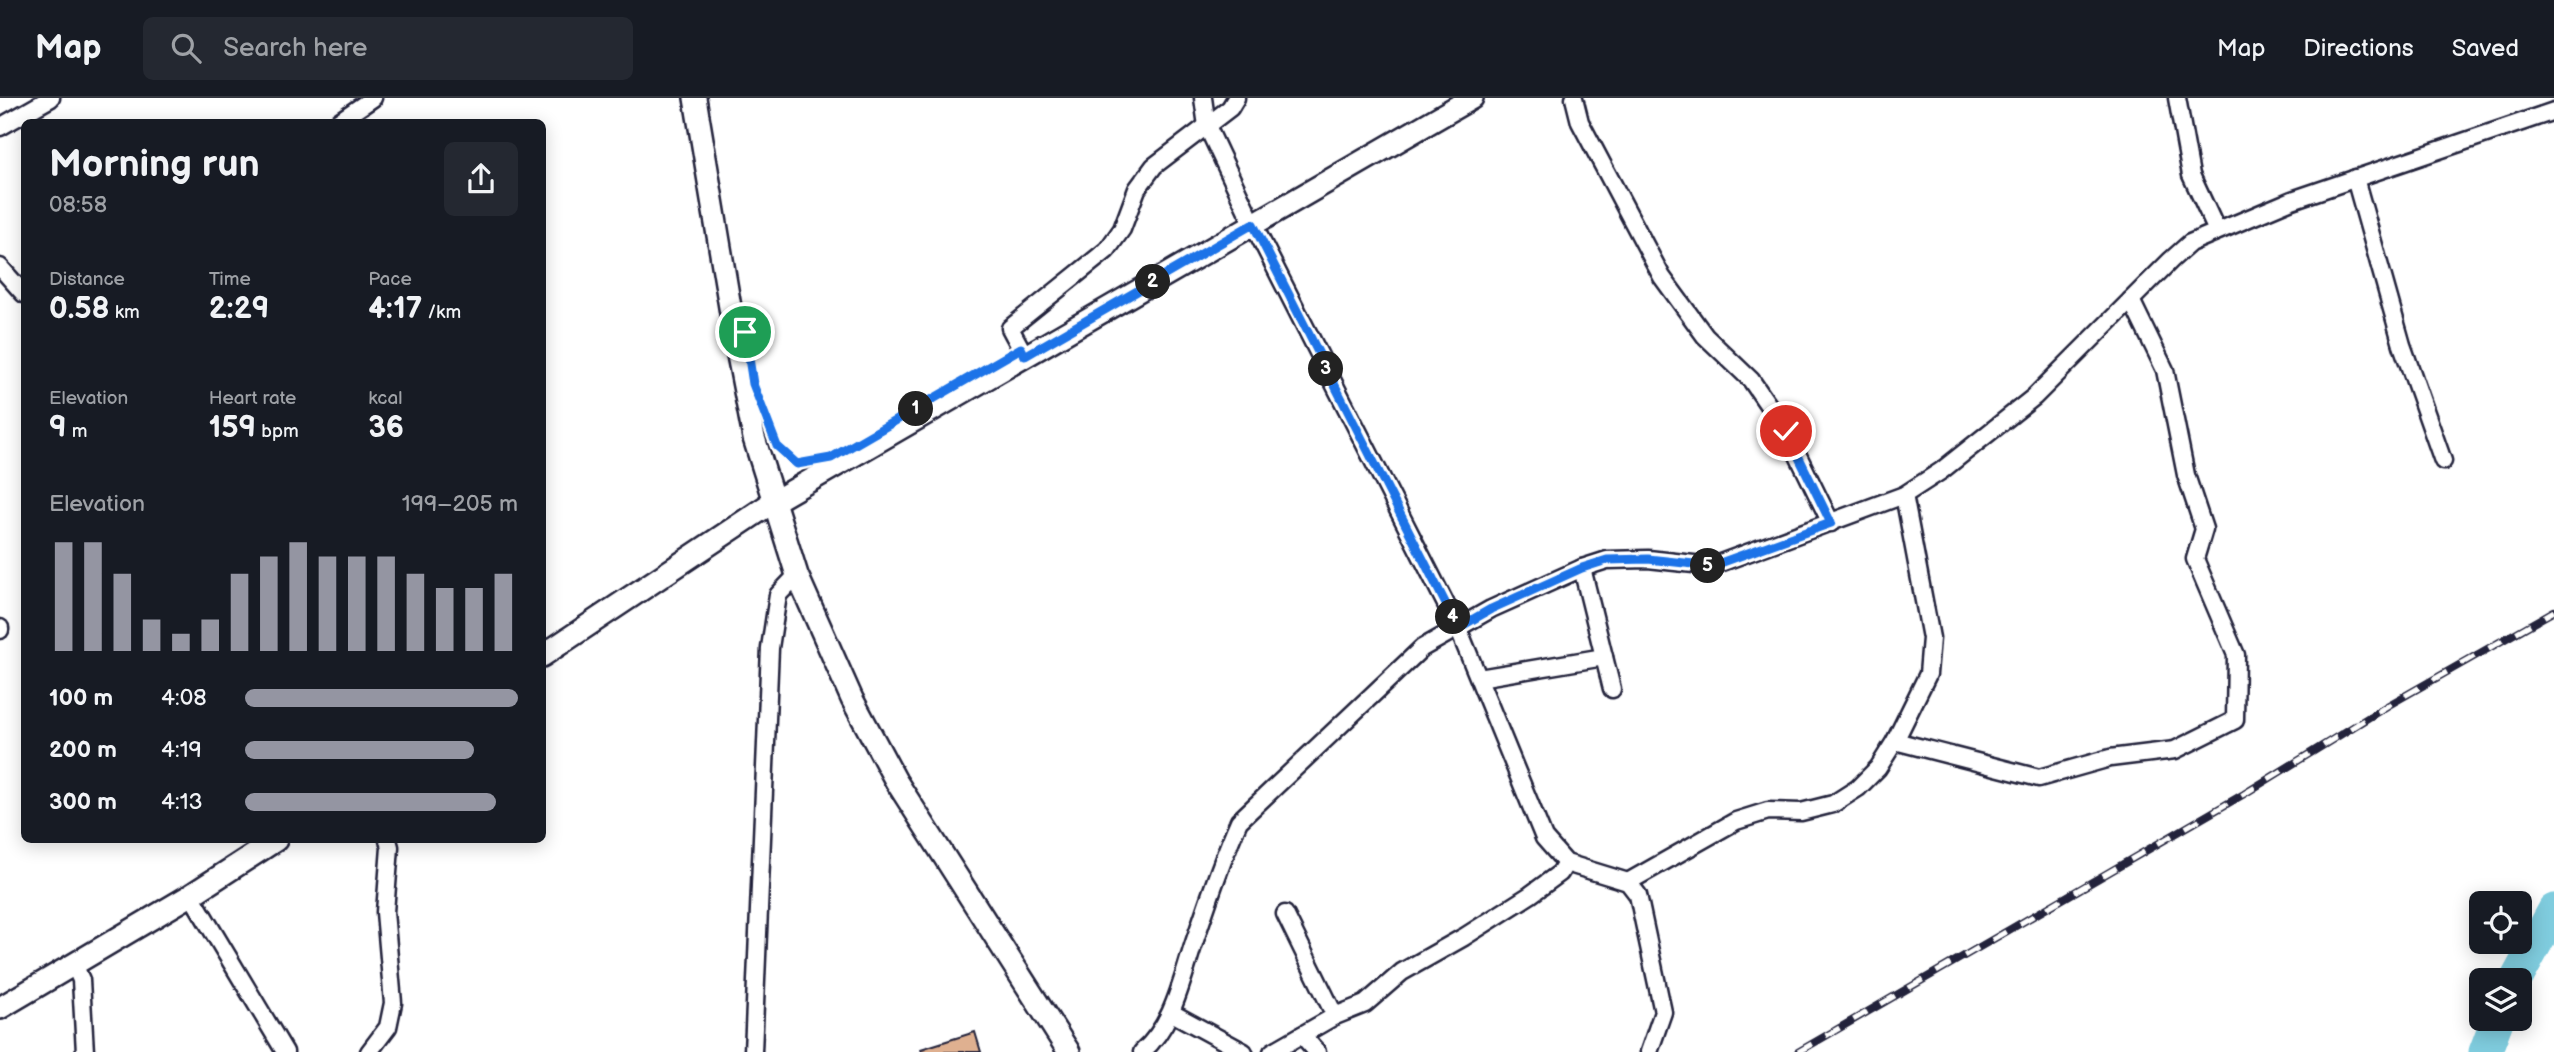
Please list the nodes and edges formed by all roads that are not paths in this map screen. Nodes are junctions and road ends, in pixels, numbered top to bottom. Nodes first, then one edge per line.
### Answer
1 (51, 98) edge
2 (373, 98) edge
3 (695, 98) edge
4 (1203, 98) edge
5 (1236, 98) edge
6 (1472, 98) edge
7 (1574, 98) edge
8 (2176, 98) edge
9 (2554, 111) edge
10 (342, 119) edge
11 (1208, 126) junction
12 (0, 127) edge
13 (2355, 178) junction
14 (1253, 224) junction
15 (2217, 231) junction
16 (0, 267) edge
17 (21, 291) edge
18 (2131, 300) junction
19 (1025, 356) junction
20 (2443, 461) dead end
21 (1904, 495) junction
22 (773, 502) junction
23 (1831, 523) junction
24 (1582, 568) junction
25 (797, 575) junction
26 (1458, 628) junction
27 (546, 653) edge
28 (1604, 657) junction
29 (1479, 678) junction
30 (1612, 689) dead end
31 (1895, 741) junction
32 (271, 843) edge
33 (389, 843) edge
34 (1566, 863) junction
35 (1628, 882) junction
36 (191, 895) junction
37 (1285, 914) dead end
38 (74, 964) junction
39 (0, 1008) edge
40 (1172, 1013) junction
41 (1335, 1016) junction
42 (1302, 1035) junction
43 (85, 1052) edge
44 (285, 1052) edge
45 (369, 1052) edge
46 (753, 1052) edge
47 (1069, 1052) edge
48 (1142, 1052) edge
49 (1244, 1052) edge
50 (1272, 1052) edge
51 (1317, 1052) edge
52 (1650, 1052) edge

1 - 12 street
2 - 10 street
3 - 22 street
4 - 11 street
5 - 11 street
6 - 14 street
7 - 23 street
8 - 15 street
9 - 13 street
11 - 14 street
11 - 19 street
13 - 15 street
13 - 20 street
14 - 19 street
14 - 26 street
15 - 18 street
16 - 17 street
18 - 21 street
18 - 31 street
19 - 22 street
21 - 23 street
21 - 31 street
22 - 25 street
22 - 27 street
23 - 24 street
24 - 26 street
24 - 28 street
25 - 46 street
25 - 47 street
26 - 29 street
26 - 40 street
28 - 29 street
28 - 30 street
29 - 34 street
31 - 35 street
32 - 36 street
33 - 45 street
34 - 35 street
34 - 41 street
35 - 52 street
36 - 38 street
36 - 44 street
37 - 41 street
38 - 39 street
38 - 43 street
40 - 48 street
40 - 49 street
41 - 42 street
42 - 50 street
42 - 51 street

